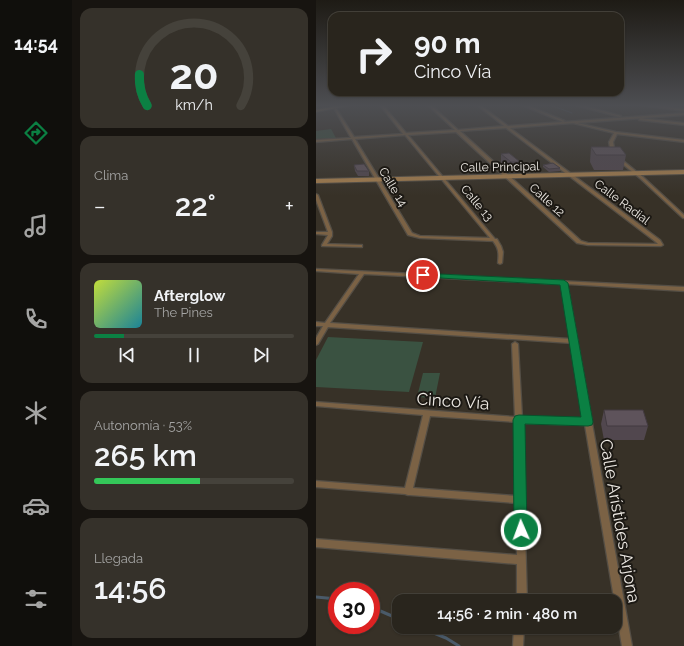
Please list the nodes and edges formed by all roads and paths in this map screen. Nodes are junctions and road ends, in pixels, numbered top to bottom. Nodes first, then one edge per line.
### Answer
1 (350, 135) edge
2 (390, 135) edge
3 (406, 135) edge
4 (463, 135) edge
5 (517, 135) edge
6 (615, 135) edge
7 (634, 135) edge
8 (352, 138) junction
9 (316, 141) edge
10 (684, 141) edge
11 (684, 172) edge
12 (636, 173) junction
13 (570, 175) junction
14 (507, 176) junction
15 (441, 178) junction
16 (377, 180) junction
17 (316, 181) edge
18 (316, 196) edge
19 (684, 217) edge
20 (316, 233) edge
21 (330, 234) junction
22 (495, 240) junction
23 (583, 243) joint
24 (360, 246) dead end
25 (500, 263) dead end
26 (316, 270) edge
27 (363, 272) junction
28 (564, 283) junction
29 (682, 289) edge
30 (684, 296) edge
31 (316, 324) edge
32 (324, 328) junction
33 (573, 341) junction
34 (316, 344) edge
35 (515, 344) dead end
36 (316, 404) edge
37 (427, 413) junction
38 (519, 420) junction
39 (588, 422) junction
40 (316, 484) edge
41 (408, 492) junction
42 (520, 500) junction
43 (316, 544) edge
44 (522, 560) junction
45 (522, 594) edge
46 (519, 634) edge
47 (518, 646) edge
48 (627, 646) edge

1 - 8 street, Calle 14
2 - 8 street
3 - 15 street, Calle 13
4 - 14 street, Calle 12
5 - 13 street, Calle Radial
6 - 12 street
7 - 10 street
8 - 9 street
8 - 16 street, Calle 14
11 - 12 street, Calle Principal
12 - 13 street, Calle Principal
12 - 19 street
13 - 14 street, Calle Principal
13 - 23 street, Calle Radial
14 - 15 street, Calle Principal
14 - 23 street, Calle 12
15 - 16 street, Calle Principal
15 - 22 street, Calle 13
16 - 17 street, Calle Principal
16 - 22 street, Calle 14
18 - 21 street
20 - 21 street
21 - 24 street
22 - 25 street, Calle 13
26 - 27 street
27 - 28 street
27 - 32 street
28 - 29 street
28 - 33 street, Calle Arístides Arjona
29 - 30 street
31 - 32 street
32 - 33 street
32 - 34 street
33 - 39 street, Calle Arístides Arjona
35 - 38 street
36 - 37 street, Cinco Vía
37 - 38 street, Cinco Vía
37 - 41 street
38 - 39 street, Cinco Vía
38 - 42 street
39 - 48 street, Calle Arístides Arjona
40 - 41 street
41 - 42 street
42 - 44 street
43 - 44 street
44 - 45 street
46 - 47 street

